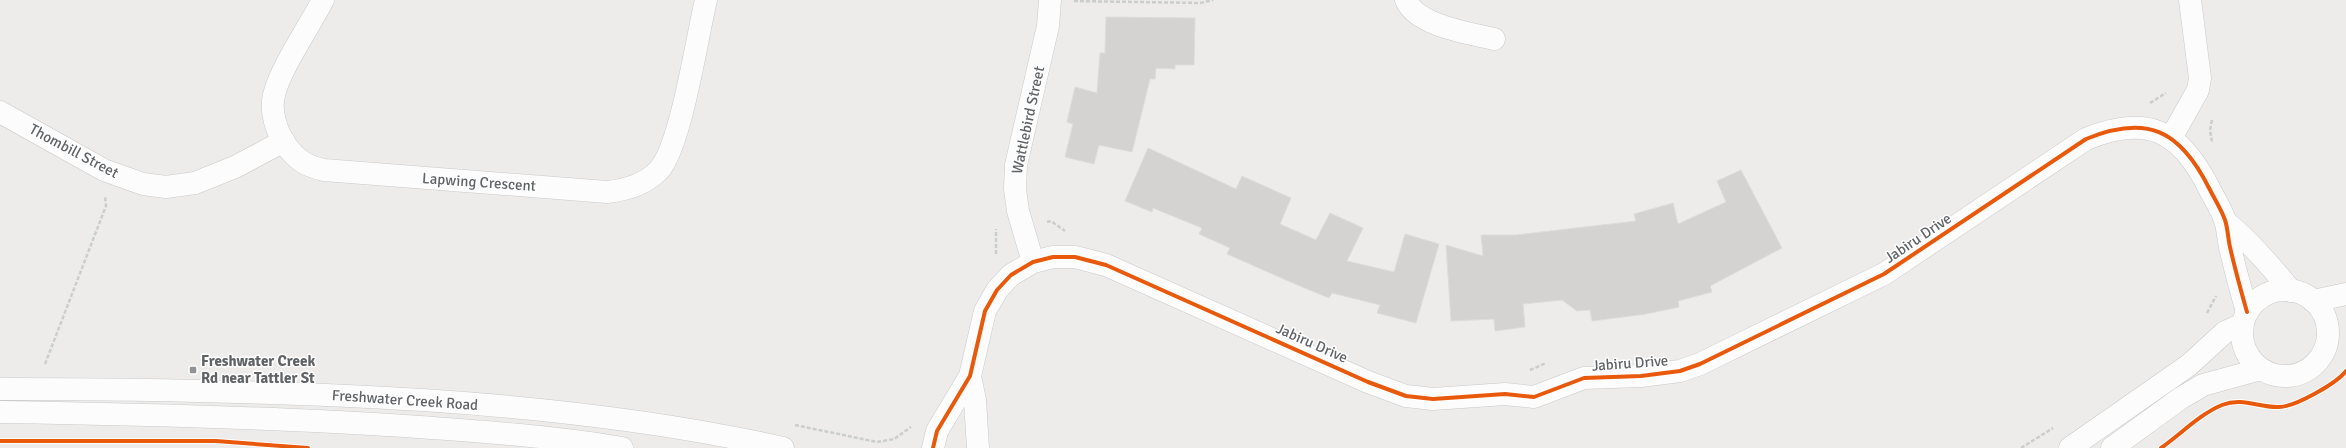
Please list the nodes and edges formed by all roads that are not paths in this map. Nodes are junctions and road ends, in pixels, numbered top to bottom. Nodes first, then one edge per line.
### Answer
1 (323, 0) edge
2 (706, 0) edge
3 (1050, 0) edge
4 (1406, 0) edge
5 (2190, 0) edge
6 (1494, 40) dead end
7 (0, 112) edge
8 (2171, 138) junction
9 (284, 141) junction
10 (2225, 221) junction
11 (1033, 262) junction
12 (2291, 291) junction
13 (2346, 294) edge
14 (2313, 301) junction
15 (2245, 318) junction
16 (2336, 338) edge
17 (2260, 368) junction
18 (970, 376) junction
19 (0, 389) edge
20 (0, 412) edge
21 (622, 448) edge
22 (783, 448) edge
23 (933, 448) edge
24 (978, 448) edge
25 (2070, 448) edge
26 (2112, 448) edge

1 - 9 street, Lapwing Crescent
2 - 9 street, Lapwing Crescent
3 - 11 street, Wattlebird Street
4 - 6 street
5 - 8 street
7 - 9 street, Thombill Street
8 - 10 street, Jabiru Drive
8 - 11 street, Jabiru Drive
10 - 12 street, Jabiru Drive
10 - 15 street, Jabiru Drive
11 - 18 street, Jabiru Drive
12 - 14 street
12 - 15 street
13 - 14 street
14 - 16 street
15 - 17 street
15 - 25 street
16 - 17 street
17 - 26 street
18 - 23 street, Jabiru Drive
18 - 24 street, Jabiru Drive
19 - 22 street, Freshwater Creek Road
20 - 21 street, Freshwater Creek Road

